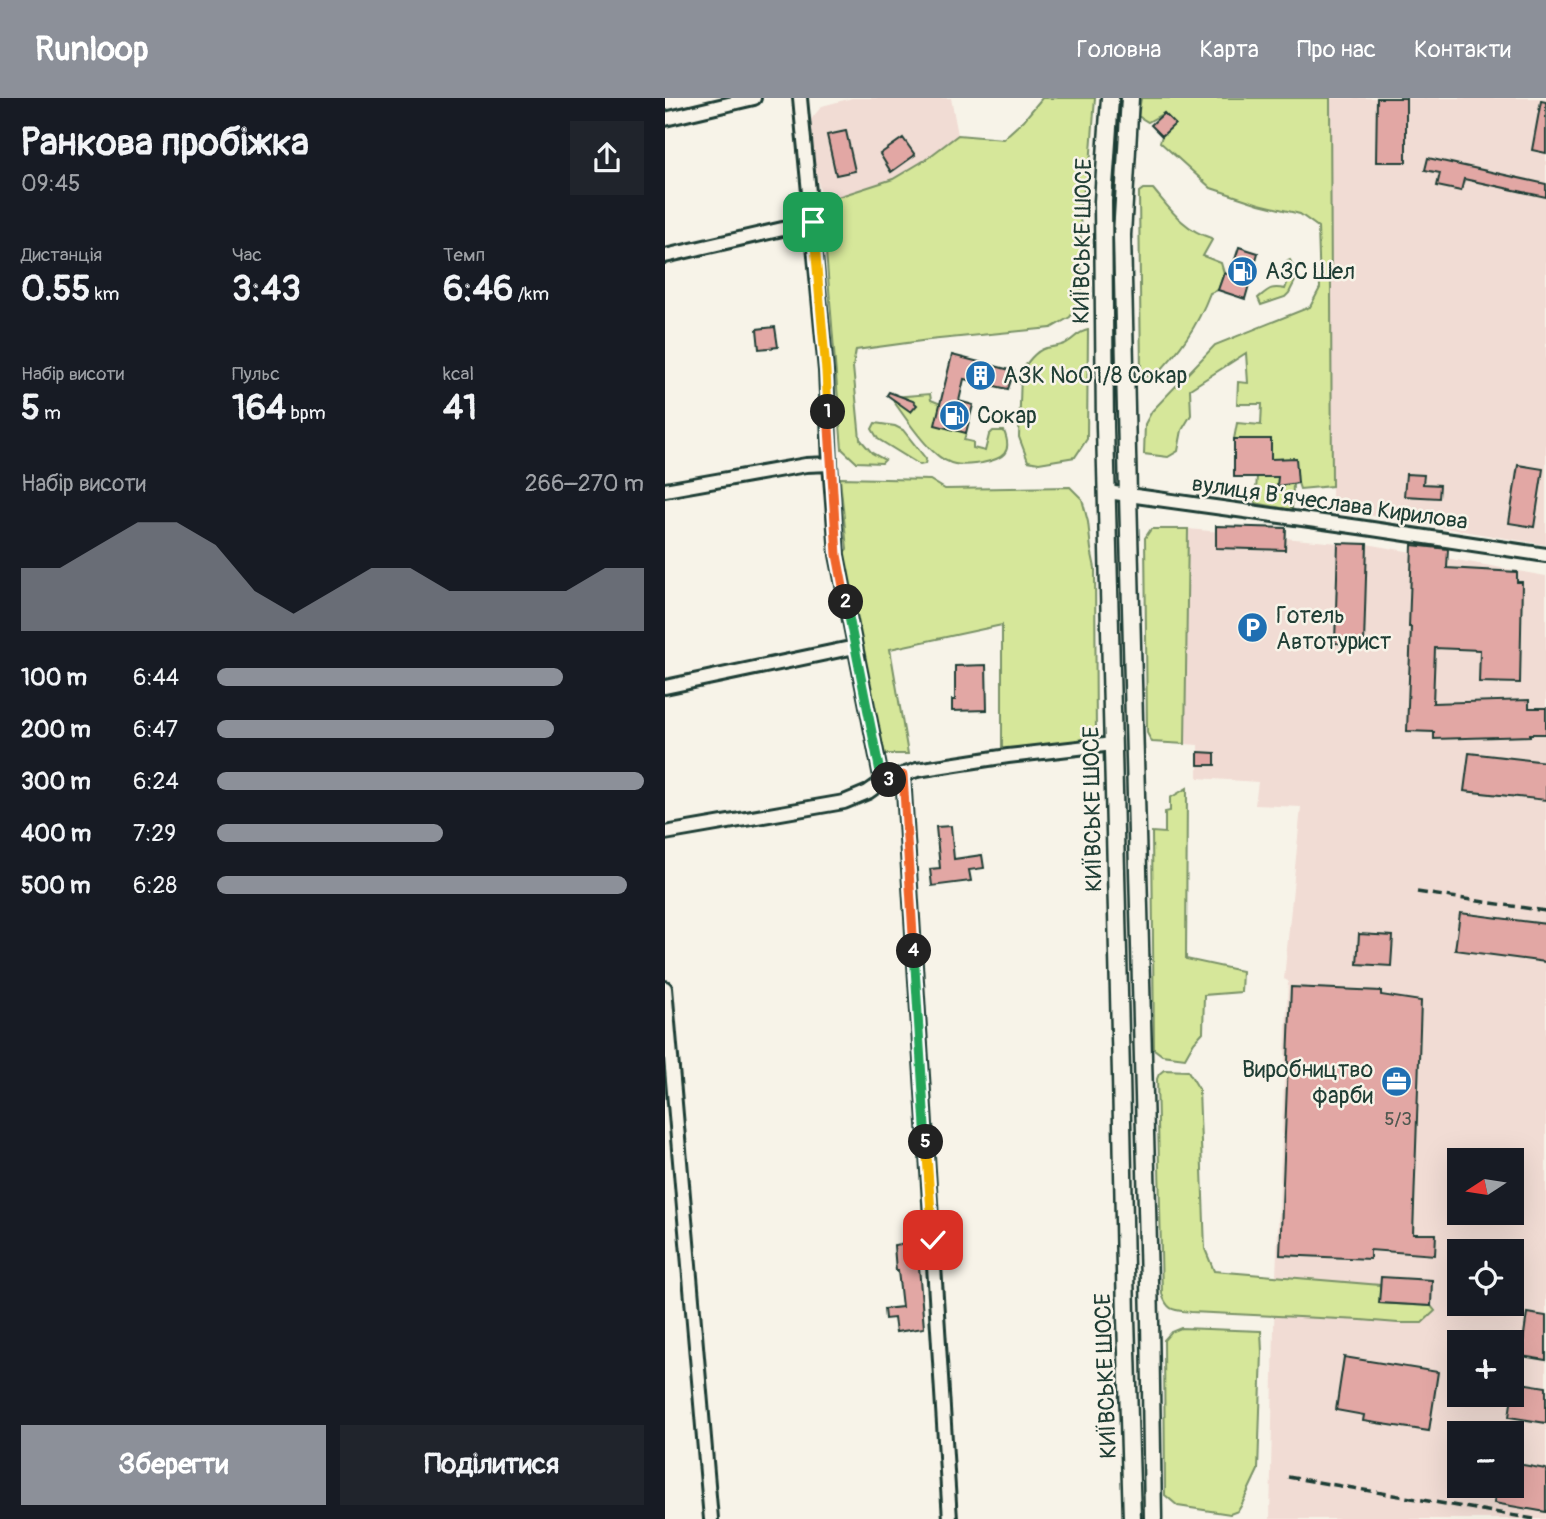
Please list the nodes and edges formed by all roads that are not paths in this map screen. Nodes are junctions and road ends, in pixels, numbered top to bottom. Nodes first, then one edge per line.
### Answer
1 (690, 98) edge
2 (754, 98) edge
3 (800, 98) edge
4 (1110, 98) edge
5 (1130, 98) edge
6 (690, 113) junction
7 (665, 119) edge
8 (813, 222) junction
9 (665, 256) edge
10 (830, 464) junction
11 (665, 490) edge
12 (1107, 492) junction
13 (1128, 495) junction
14 (1546, 555) edge
15 (855, 647) junction
16 (665, 687) edge
17 (1113, 744) junction
18 (903, 775) junction
19 (882, 782) junction
20 (665, 832) edge
21 (665, 988) edge
22 (711, 1519) edge
23 (950, 1519) edge
24 (1132, 1519) edge
25 (1153, 1519) edge

1 - 6 street
2 - 6 street
3 - 8 street
4 - 12 main road, КИЇВСЬКЕ ШОСЕ
5 - 13 main road
6 - 7 street
8 - 9 street
8 - 10 street
10 - 11 street
10 - 15 street
12 - 13 street, вулиця Вʼячеслава Кирилова
12 - 17 main road, КИЇВСЬКЕ ШОСЕ
13 - 14 street, вулиця Вʼячеслава Кирилова
13 - 25 main road
15 - 16 street
15 - 19 street
17 - 18 street
17 - 24 main road, КИЇВСЬКЕ ШОСЕ
18 - 19 street
18 - 23 street
19 - 20 street
21 - 22 street

